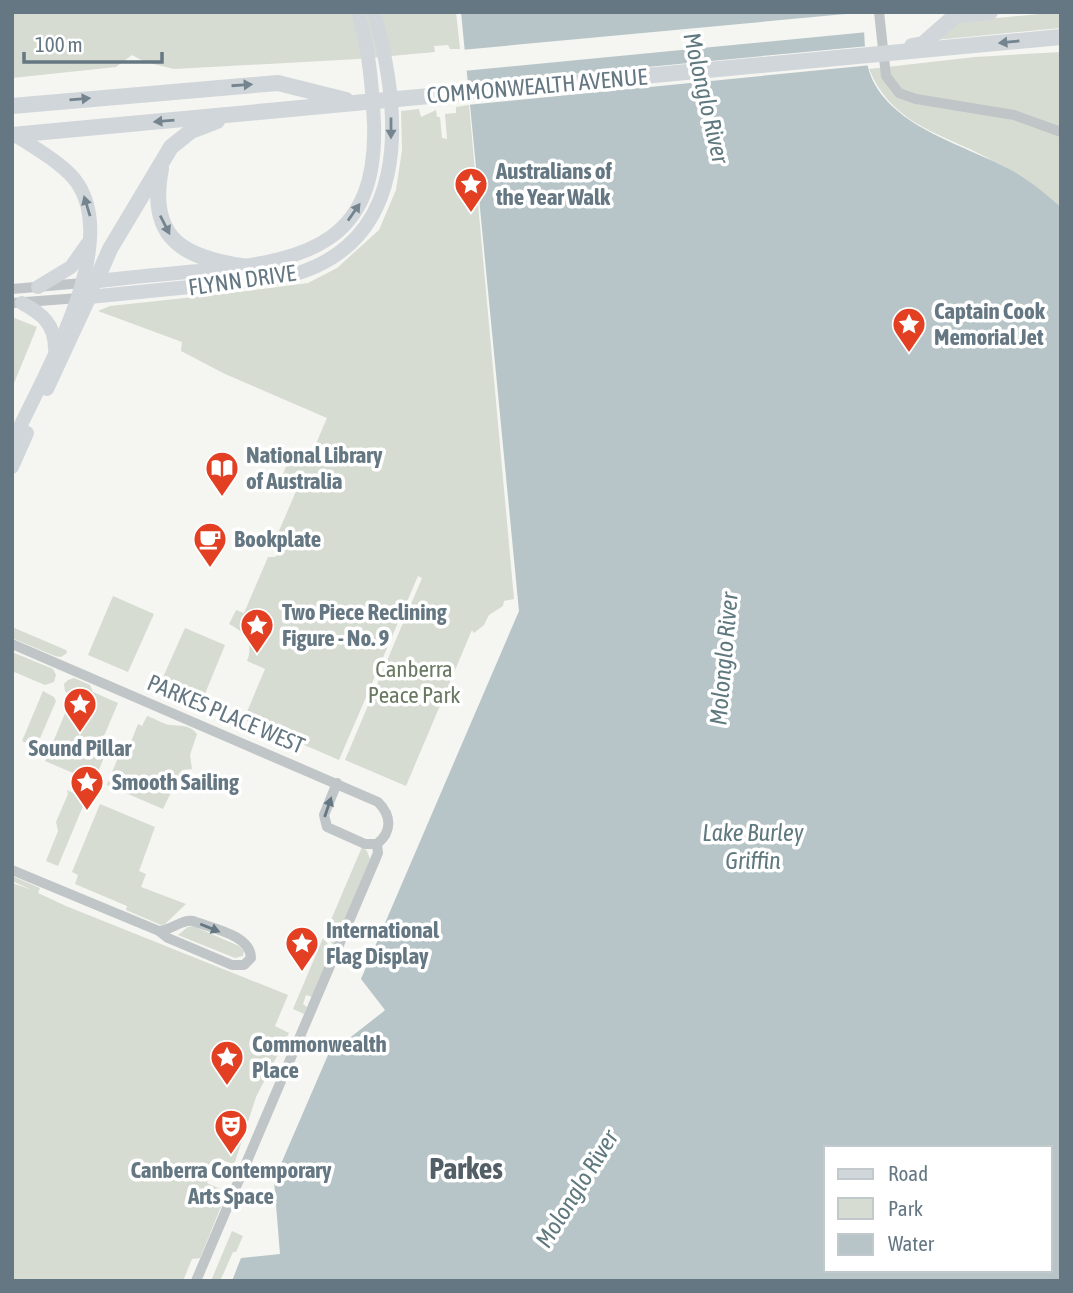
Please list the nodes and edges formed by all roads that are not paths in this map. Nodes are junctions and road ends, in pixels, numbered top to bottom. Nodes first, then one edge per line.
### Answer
1 (358, 12) edge
2 (374, 12) edge
3 (879, 12) edge
4 (990, 12) edge
5 (1061, 37) edge
6 (895, 50) junction
7 (347, 102) junction
8 (12, 106) edge
9 (232, 114) junction
10 (1061, 132) edge
11 (14, 135) edge
12 (163, 160) junction
13 (90, 239) junction
14 (247, 267) junction
15 (38, 287) junction
16 (12, 289) edge
17 (87, 290) junction
18 (17, 303) edge
19 (55, 351) junction
20 (12, 444) edge
21 (12, 467) edge
22 (12, 644) edge
23 (337, 783) junction
24 (377, 844) junction
25 (12, 870) edge
26 (159, 931) junction
27 (196, 1281) edge

14 -> 1 main road, FLYNN DRIVE
2 -> 17 main road, FLYNN DRIVE
3 - 10 street
4 - 6 highway, COMMONWEALTH AVENUE
5 -> 6 highway, COMMONWEALTH AVENUE
6 - 7 highway, COMMONWEALTH AVENUE
6 - 7 highway, COMMONWEALTH AVENUE
8 -> 7 highway, COMMONWEALTH AVENUE
7 - 9 highway, COMMONWEALTH AVENUE
9 -> 11 highway, COMMONWEALTH AVENUE
9 - 12 highway
13 -> 11 main road
12 -> 14 highway
12 - 17 highway
13 - 15 main road
13 - 17 main road
14 - 17 main road, FLYNN DRIVE
15 - 16 street
15 - 17 street
17 - 18 street
17 - 19 main road
17 - 21 main road
18 - 19 main road
19 - 20 main road
22 - 23 street, PARKES PLACE WEST
23 - 24 street, PARKES PLACE WEST
24 -> 23 street
24 - 27 street
25 - 26 street
26 -> 26 street

